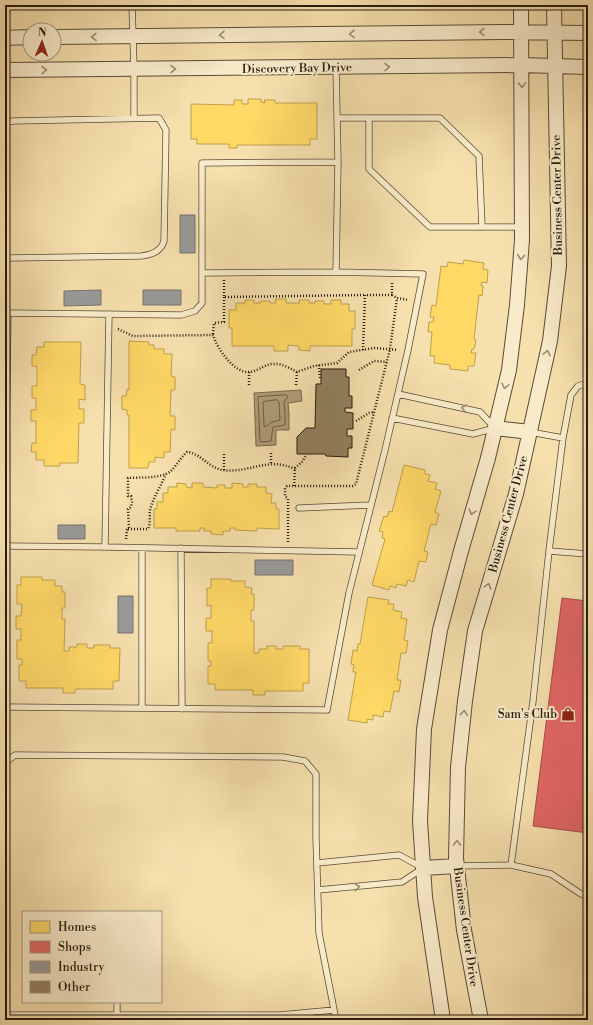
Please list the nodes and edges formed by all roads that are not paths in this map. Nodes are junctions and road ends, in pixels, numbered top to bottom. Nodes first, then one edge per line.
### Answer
1 (132, 5) edge
2 (521, 5) edge
3 (554, 5) edge
4 (521, 32) junction
5 (555, 33) junction
6 (588, 33) edge
7 (132, 36) junction
8 (22, 37) edge
9 (62, 37) edge
10 (5, 38) edge
11 (521, 66) junction
12 (336, 67) junction
13 (555, 67) junction
14 (588, 67) edge
15 (134, 69) junction
16 (5, 70) edge
17 (134, 118) junction
18 (337, 118) junction
19 (369, 118) junction
20 (5, 123) edge
21 (338, 162) junction
22 (482, 227) junction
23 (522, 228) junction
24 (5, 256) edge
25 (336, 272) junction
26 (202, 273) junction
27 (108, 314) junction
28 (588, 383) edge
29 (398, 394) junction
30 (392, 418) junction
31 (495, 428) junction
32 (530, 432) junction
33 (563, 438) junction
34 (370, 505) junction
35 (299, 508) dead end
36 (5, 515) edge
37 (5, 546) edge
38 (104, 547) junction
39 (142, 548) junction
40 (181, 548) junction
41 (549, 551) junction
42 (358, 552) junction
43 (588, 554) edge
44 (5, 707) edge
45 (142, 708) junction
46 (182, 709) junction
47 (5, 763) edge
48 (317, 863) junction
49 (511, 865) junction
50 (457, 866) junction
51 (423, 868) junction
52 (318, 890) junction
53 (588, 895) edge
54 (117, 1003) edge
55 (334, 1010) junction
56 (5, 1015) edge
57 (117, 1018) edge
58 (336, 1020) edge
59 (443, 1020) edge
60 (481, 1020) edge

1 - 7 lane
2 - 4 street
3 - 5 street, Business Center Drive
4 - 5 street
4 -> 7 street
4 - 11 street
5 - 6 street
5 - 13 street, Business Center Drive
7 -> 9 street
7 - 15 lane
8 - 10 street
12 -> 11 street, Discovery Bay Drive
11 - 13 street, Discovery Bay Drive
11 -> 23 street
15 -> 12 street, Discovery Bay Drive
12 - 18 lane
13 - 14 street, Discovery Bay Drive
32 -> 13 street, Business Center Drive
16 -> 15 street, Discovery Bay Drive
15 - 17 lane
17 - 20 lane
17 - 24 lane
18 - 19 lane
18 - 21 lane
19 - 22 lane
19 - 22 lane
21 - 25 lane
21 - 26 lane
22 - 23 lane
23 -> 31 street
25 - 26 lane
25 - 29 lane
26 - 27 lane
27 - 36 lane
27 - 38 lane
28 - 33 lane
29 - 30 lane
31 -> 29 lane
30 - 31 lane
30 - 34 lane
31 - 32 street
31 -> 51 street
32 - 33 lane
50 -> 32 street, Business Center Drive
33 - 41 lane
34 - 35 lane
34 - 42 lane
37 - 38 lane
38 - 39 lane
39 - 40 lane
39 - 45 lane
40 - 42 lane
40 - 46 lane
41 - 43 lane
41 - 49 lane
42 - 46 lane
44 - 45 lane
45 - 46 lane
47 - 48 lane
48 - 51 lane
48 - 52 lane
49 - 50 lane
49 - 53 lane
50 - 51 street
50 - 60 street, Business Center Drive
52 -> 51 lane
51 - 59 street
52 - 55 lane
54 - 57 lane
55 - 57 lane
55 - 58 lane
56 - 57 lane

